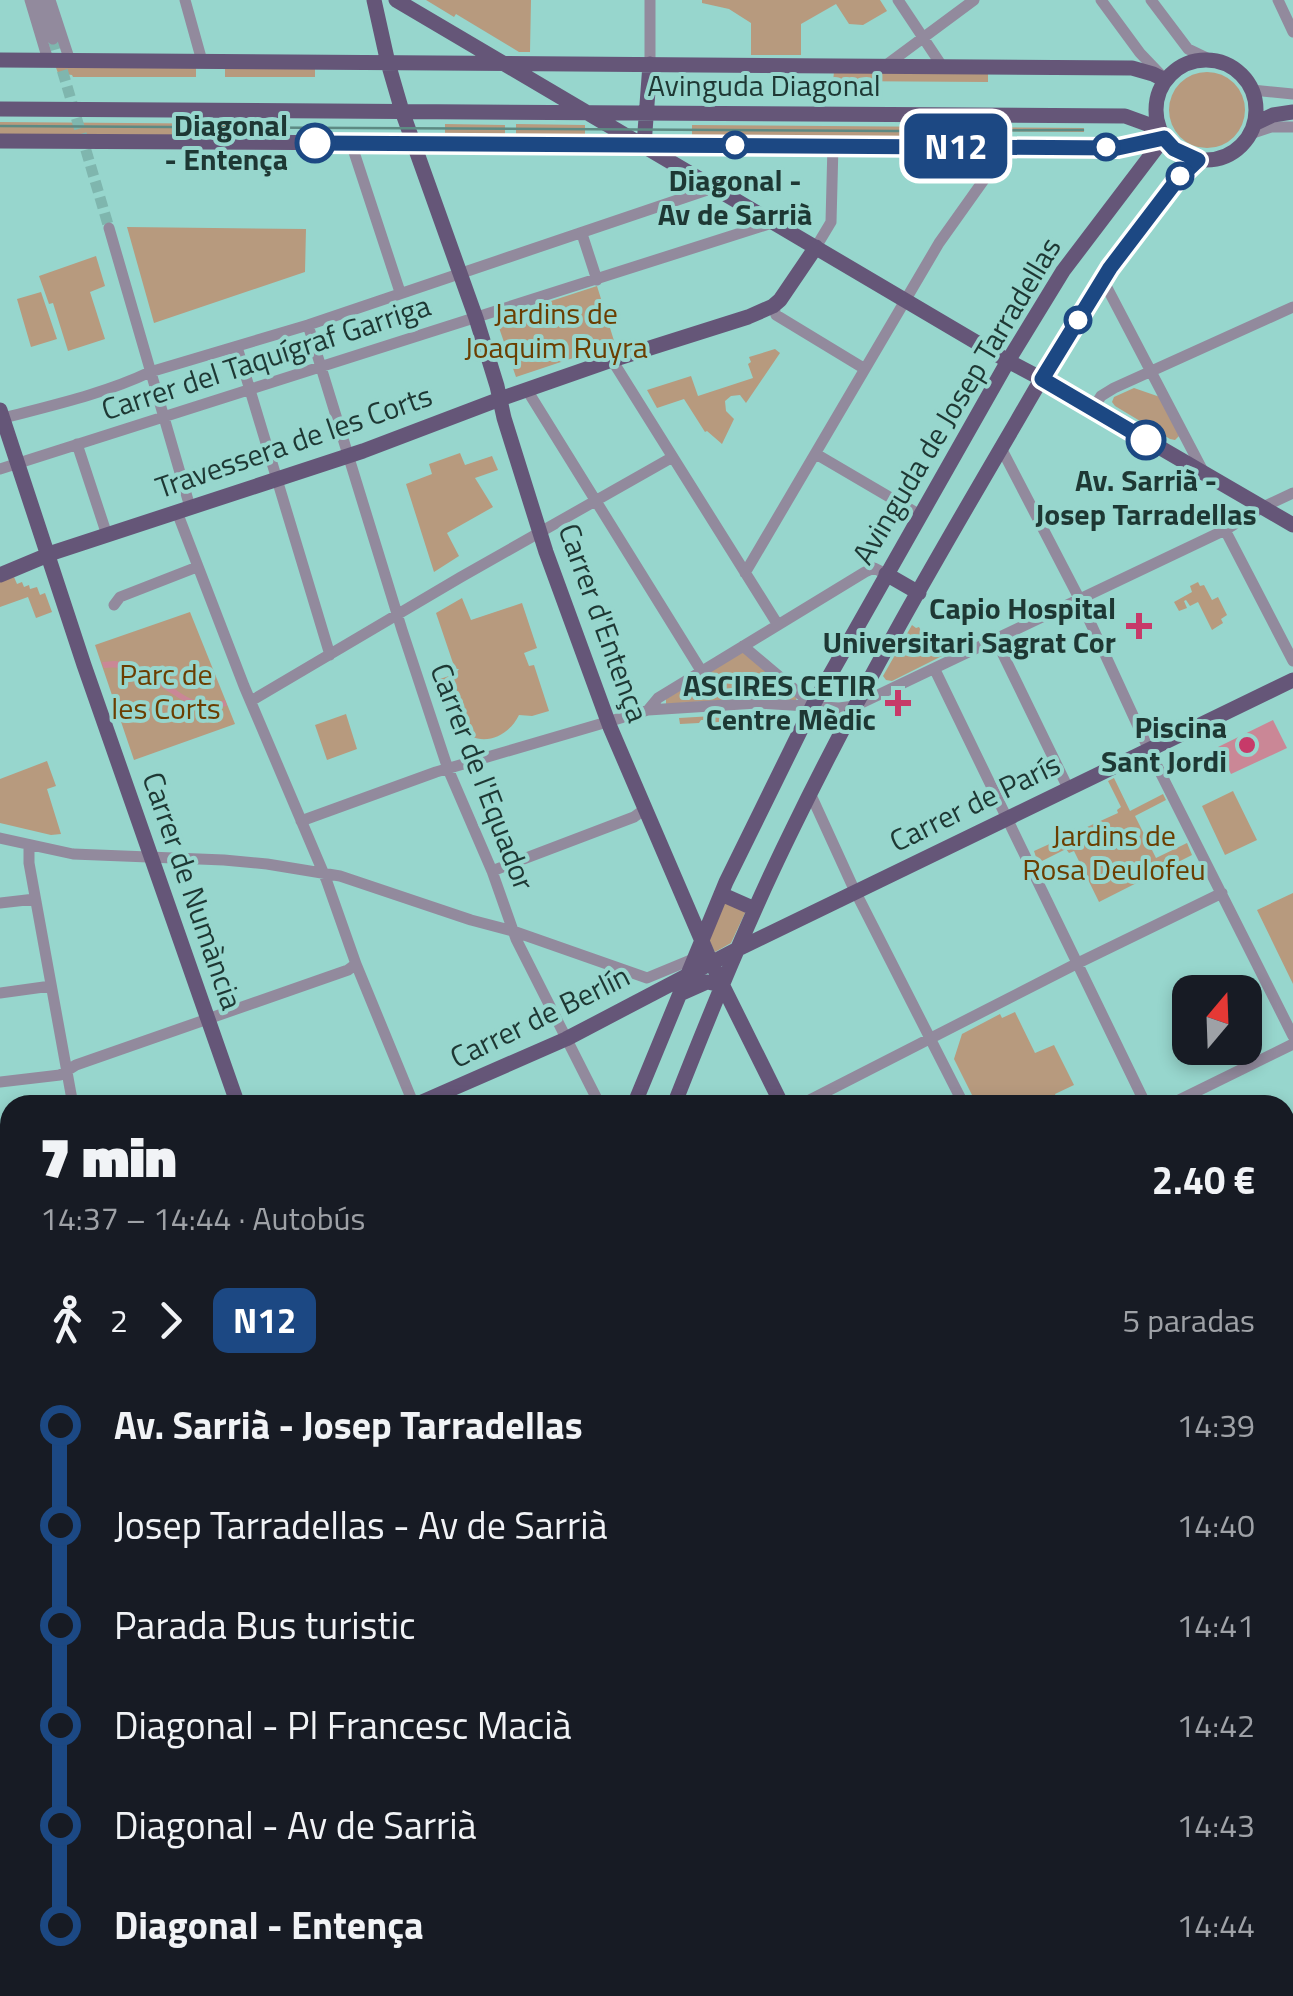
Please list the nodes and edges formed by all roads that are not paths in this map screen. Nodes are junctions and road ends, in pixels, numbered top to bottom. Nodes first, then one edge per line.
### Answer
1 (30, 0) edge
2 (40, 0) edge
3 (50, 0) edge
4 (185, 0) edge
5 (374, 0) edge
6 (396, 0) edge
7 (650, 0) edge
8 (898, 0) edge
9 (974, 0) edge
10 (1101, 0) edge
11 (1151, 0) edge
12 (1278, 0) edge
13 (1293, 32) edge
14 (53, 38) tunnel mouth
15 (923, 38) junction
16 (69, 57) junction
17 (0, 60) edge
18 (48, 60) junction
19 (1210, 60) junction
20 (202, 61) junction
21 (388, 63) junction
22 (504, 64) junction
23 (650, 64) junction
24 (885, 66) junction
25 (942, 66) junction
26 (1166, 80) junction
27 (1293, 94) edge
28 (1254, 95) junction
29 (1156, 100) junction
30 (0, 109) edge
31 (402, 111) junction
32 (1293, 111) edge
33 (587, 112) junction
34 (648, 113) junction
35 (1125, 116) junction
36 (1293, 127) edge
37 (1252, 129) junction
38 (1161, 133) junction
39 (0, 141) edge
40 (351, 143) junction
41 (414, 144) junction
42 (644, 145) junction
43 (833, 146) junction
44 (1008, 146) junction
45 (1131, 146) junction
46 (1144, 160) junction
47 (1198, 160) junction
48 (716, 187) junction
49 (775, 222) junction
50 (109, 228) tunnel mouth
51 (582, 234) junction
52 (816, 247) junction
53 (460, 272) junction
54 (597, 280) junction
55 (1103, 280) junction
56 (394, 294) junction
57 (904, 300) junction
58 (774, 306) junction
59 (1293, 307) edge
60 (476, 318) junction
61 (308, 325) junction
62 (237, 347) junction
63 (612, 360) junction
64 (1008, 361) junction
65 (321, 367) junction
66 (865, 369) junction
67 (1151, 370) junction
68 (150, 372) junction
69 (1042, 379) junction
70 (250, 389) junction
71 (527, 390) junction
72 (500, 399) junction
73 (1093, 409) junction
74 (1, 416) edge
75 (163, 416) junction
76 (77, 444) junction
77 (1001, 448) junction
78 (816, 454) junction
79 (349, 455) junction
80 (671, 458) junction
81 (17, 463) junction
82 (0, 469) edge
83 (1204, 473) junction
84 (276, 479) junction
85 (1293, 493) edge
86 (596, 502) junction
87 (1263, 507) junction
88 (184, 510) junction
89 (920, 515) junction
90 (1293, 525) edge
91 (1225, 530) junction
92 (540, 532) junction
93 (107, 535) junction
94 (47, 556) junction
95 (197, 567) junction
96 (0, 571) edge
97 (745, 573) junction
98 (886, 574) junction
99 (920, 592) junction
100 (1079, 598) junction
101 (114, 605) dead end
102 (397, 616) junction
103 (778, 625) junction
104 (996, 640) junction
105 (743, 646) junction
106 (330, 655) junction
107 (1293, 662) edge
108 (934, 670) junction
109 (702, 672) junction
110 (1293, 680) edge
111 (250, 701) junction
112 (813, 705) junction
113 (856, 706) junction
114 (648, 710) junction
115 (608, 720) junction
116 (1149, 750) junction
117 (448, 769) junction
118 (1068, 788) junction
119 (810, 793) junction
120 (646, 810) junction
121 (1006, 817) junction
122 (301, 821) junction
123 (0, 838) edge
124 (29, 846) junction
125 (152, 858) junction
126 (492, 872) junction
127 (322, 873) junction
128 (855, 892) junction
129 (1222, 893) junction
130 (721, 894) junction
131 (35, 899) junction
132 (0, 903) edge
133 (755, 909) junction
134 (713, 912) junction
135 (691, 917) junction
136 (513, 931) junction
137 (702, 939) junction
138 (736, 950) junction
139 (712, 962) junction
140 (1078, 963) junction
141 (356, 964) junction
142 (690, 967) junction
143 (647, 978) junction
144 (51, 986) junction
145 (722, 986) junction
146 (0, 992) edge
147 (680, 994) junction
148 (649, 996) junction
149 (206, 1019) junction
150 (1293, 1036) edge
151 (931, 1038) junction
152 (566, 1039) junction
153 (1293, 1044) edge
154 (67, 1071) junction
155 (0, 1082) edge
156 (71, 1095) edge
157 (234, 1095) edge
158 (411, 1095) edge
159 (440, 1095) edge
160 (595, 1095) edge
161 (638, 1095) edge
162 (678, 1095) edge
163 (777, 1095) edge
164 (820, 1095) edge
165 (959, 1095) edge
166 (1141, 1095) edge
167 (1189, 1095) edge

1 - 18 street
2 - 14 street
3 - 16 street
4 - 20 street
5 - 21 main road
6 - 22 main road
7 - 23 street
8 - 15 street
9 - 15 street
10 - 26 street
11 - 19 street
12 - 13 street
15 - 24 street
15 - 25 street
16 - 18 main road
16 - 20 main road
17 - 18 main road
19 - 26 main road
19 - 28 main road
20 - 21 main road
21 - 22 main road
21 - 31 main road
22 - 23 main road
22 - 33 main road
23 - 24 main road
23 - 34 main road
24 - 25 main road
25 - 26 main road
26 - 29 main road
27 - 28 street
28 - 32 main road
28 - 37 main road
29 - 35 main road, Avinguda Diagonal
29 - 38 main road
30 - 31 main road, Avinguda Diagonal
31 - 33 main road, Avinguda Diagonal
31 - 41 main road
32 - 37 main road
33 - 34 main road, Avinguda Diagonal
33 - 42 main road
34 - 35 main road, Avinguda Diagonal
34 - 42 main road
35 - 38 main road, Avinguda Diagonal
36 - 37 street
37 - 47 main road
38 - 45 main road
38 - 46 main road, Avinguda de Josep Tarradellas
38 - 47 main road
39 - 40 main road
40 - 41 main road
40 - 56 street
41 - 42 main road
41 - 53 main road, Carrer d'Entença
42 - 43 main road
42 - 48 main road
43 - 44 main road
43 - 52 street
44 - 45 main road
44 - 57 street
45 - 46 main road
46 - 64 main road, Avinguda de Josep Tarradellas
47 - 55 main road, Avinguda de Josep Tarradellas
48 - 49 main road
48 - 51 street
49 - 52 main road
49 - 54 street, Carrer del Taquígraf Garriga
50 - 68 street
51 - 53 street
51 - 54 street
52 - 57 main road
52 - 58 main road
53 - 56 street
53 - 60 main road, Carrer d'Entença
54 - 60 street, Carrer del Taquígraf Garriga
55 - 67 street
55 - 69 main road, Avinguda de Josep Tarradellas
56 - 61 street
57 - 64 main road
57 - 66 street
58 - 63 main road, Travessera de les Corts
58 - 66 street
59 - 67 street
60 - 65 street, Carrer del Taquígraf Garriga
60 - 72 main road, Carrer d'Entença
61 - 62 street
61 - 65 street, Carrer de l'Equador
62 - 68 street
62 - 70 street
63 - 71 main road, Travessera de les Corts
63 - 80 street
64 - 69 main road
64 - 89 main road, Avinguda de Josep Tarradellas
65 - 70 street, Carrer del Taquígraf Garriga
65 - 79 street, Carrer de l'Equador
66 - 78 street
67 - 73 street
67 - 83 street
68 - 74 street
68 - 75 street
69 - 73 main road
69 - 77 main road, Avinguda de Josep Tarradellas
70 - 75 street, Carrer del Taquígraf Garriga
70 - 84 street
71 - 72 main road, Travessera de les Corts
71 - 86 street
72 - 79 main road, Travessera de les Corts
72 - 92 main road, Carrer d'Entença
73 - 83 main road
74 - 81 main road, Carrer de Numància
75 - 76 street, Carrer del Taquígraf Garriga
75 - 88 street
76 - 81 street, Carrer del Taquígraf Garriga
76 - 93 street
77 - 99 main road, Avinguda de Josep Tarradellas
77 - 100 street
78 - 89 street
78 - 97 street
79 - 84 main road, Travessera de les Corts
79 - 102 street, Carrer de l'Equador
80 - 86 street
80 - 97 street
81 - 82 street, Carrer del Taquígraf Garriga
81 - 94 main road, Carrer de Numància
83 - 87 main road
84 - 88 main road, Travessera de les Corts
84 - 106 street
85 - 87 street
86 - 92 street
86 - 109 street
87 - 90 main road
87 - 91 street
88 - 93 main road, Travessera de les Corts
88 - 95 street
89 - 98 main road, Avinguda de Josep Tarradellas
91 - 100 street
91 - 107 street
92 - 102 street
92 - 115 main road, Carrer d'Entença
93 - 94 main road, Travessera de les Corts
94 - 96 main road, Travessera de les Corts
94 - 125 main road, Carrer de Numància
95 - 101 street
95 - 111 street
97 - 103 street
98 - 99 main road
98 - 103 street
98 - 112 main road, Avinguda de Josep Tarradellas
99 - 113 main road, Avinguda de Josep Tarradellas
100 - 104 street
100 - 116 street
102 - 106 street
102 - 117 street, Carrer de l'Equador
103 - 105 street
104 - 108 street
104 - 118 street
105 - 109 street
105 - 112 street
106 - 111 street
108 - 113 street
108 - 121 street
109 - 114 street
110 - 116 main road, Carrer de París
111 - 122 street
112 - 113 street
112 - 114 street
112 - 130 main road, Avinguda de Josep Tarradellas
113 - 119 main road, Avinguda de Josep Tarradellas
114 - 115 street
115 - 117 street
115 - 120 main road, Carrer d'Entença
116 - 118 main road, Carrer de París
116 - 129 street
117 - 122 street
117 - 126 street, Carrer de l'Equador
118 - 121 main road, Carrer de París
119 - 128 street
119 - 133 main road, Avinguda de Josep Tarradellas
120 - 126 street
120 - 135 main road, Carrer d'Entença
121 - 128 main road, Carrer de París
121 - 140 street
122 - 127 street
123 - 124 street
124 - 125 street
124 - 131 street
125 - 127 street
125 - 149 main road, Carrer de Numància
126 - 136 street, Carrer de l'Equador
127 - 136 street
127 - 141 street
128 - 138 main road, Carrer de París
128 - 151 street
129 - 140 street
129 - 150 street
130 - 133 main road
130 - 134 main road, Avinguda de Josep Tarradellas
131 - 132 street
131 - 144 street
133 - 138 main road, Avinguda de Josep Tarradellas
134 - 135 main road
134 - 137 main road, Avinguda de Josep Tarradellas
135 - 137 main road, Carrer d'Entença
136 - 143 street
136 - 152 street, Carrer de l'Equador
137 - 139 main road, Carrer d'Entença
137 - 142 main road, Avinguda de Josep Tarradellas
138 - 139 main road
138 - 145 main road, Avinguda de Josep Tarradellas
139 - 142 main road
139 - 145 main road, Carrer d'Entença
140 - 151 street
140 - 166 street
141 - 149 street
141 - 158 street
142 - 143 street
142 - 147 main road, Avinguda de Josep Tarradellas
142 - 148 main road, Carrer de Berlín
143 - 148 street
144 - 146 street
144 - 154 street
145 - 147 main road
145 - 162 main road, Avinguda de Josep Tarradellas
145 - 163 main road, Carrer d'Entença
147 - 161 main road, Avinguda de Josep Tarradellas
148 - 152 main road, Carrer de Berlín
149 - 154 street
149 - 157 main road, Carrer de Numància
151 - 164 street
151 - 165 street
152 - 159 main road, Carrer de Berlín
152 - 160 street, Carrer de l'Equador
153 - 167 street
154 - 155 street
154 - 156 street

